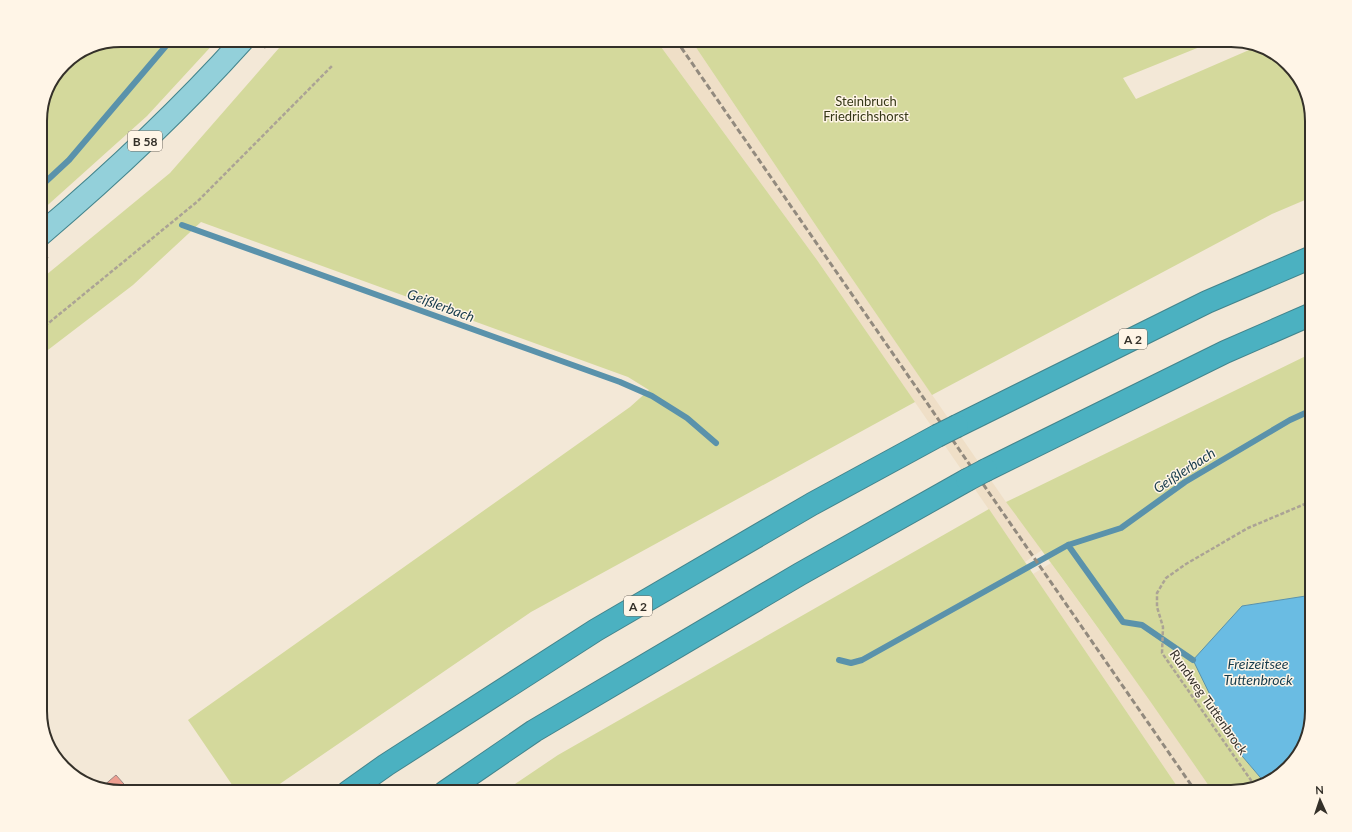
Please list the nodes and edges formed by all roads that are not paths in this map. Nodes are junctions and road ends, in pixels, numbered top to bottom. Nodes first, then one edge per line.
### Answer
1 (236, 47) edge
2 (47, 229) edge
3 (1305, 260) edge
4 (1305, 317) edge
5 (358, 785) edge
6 (456, 785) edge

1 - 2 main road, B 58
3 - 5 highway, A 2, bridge
4 - 6 highway, bridge

